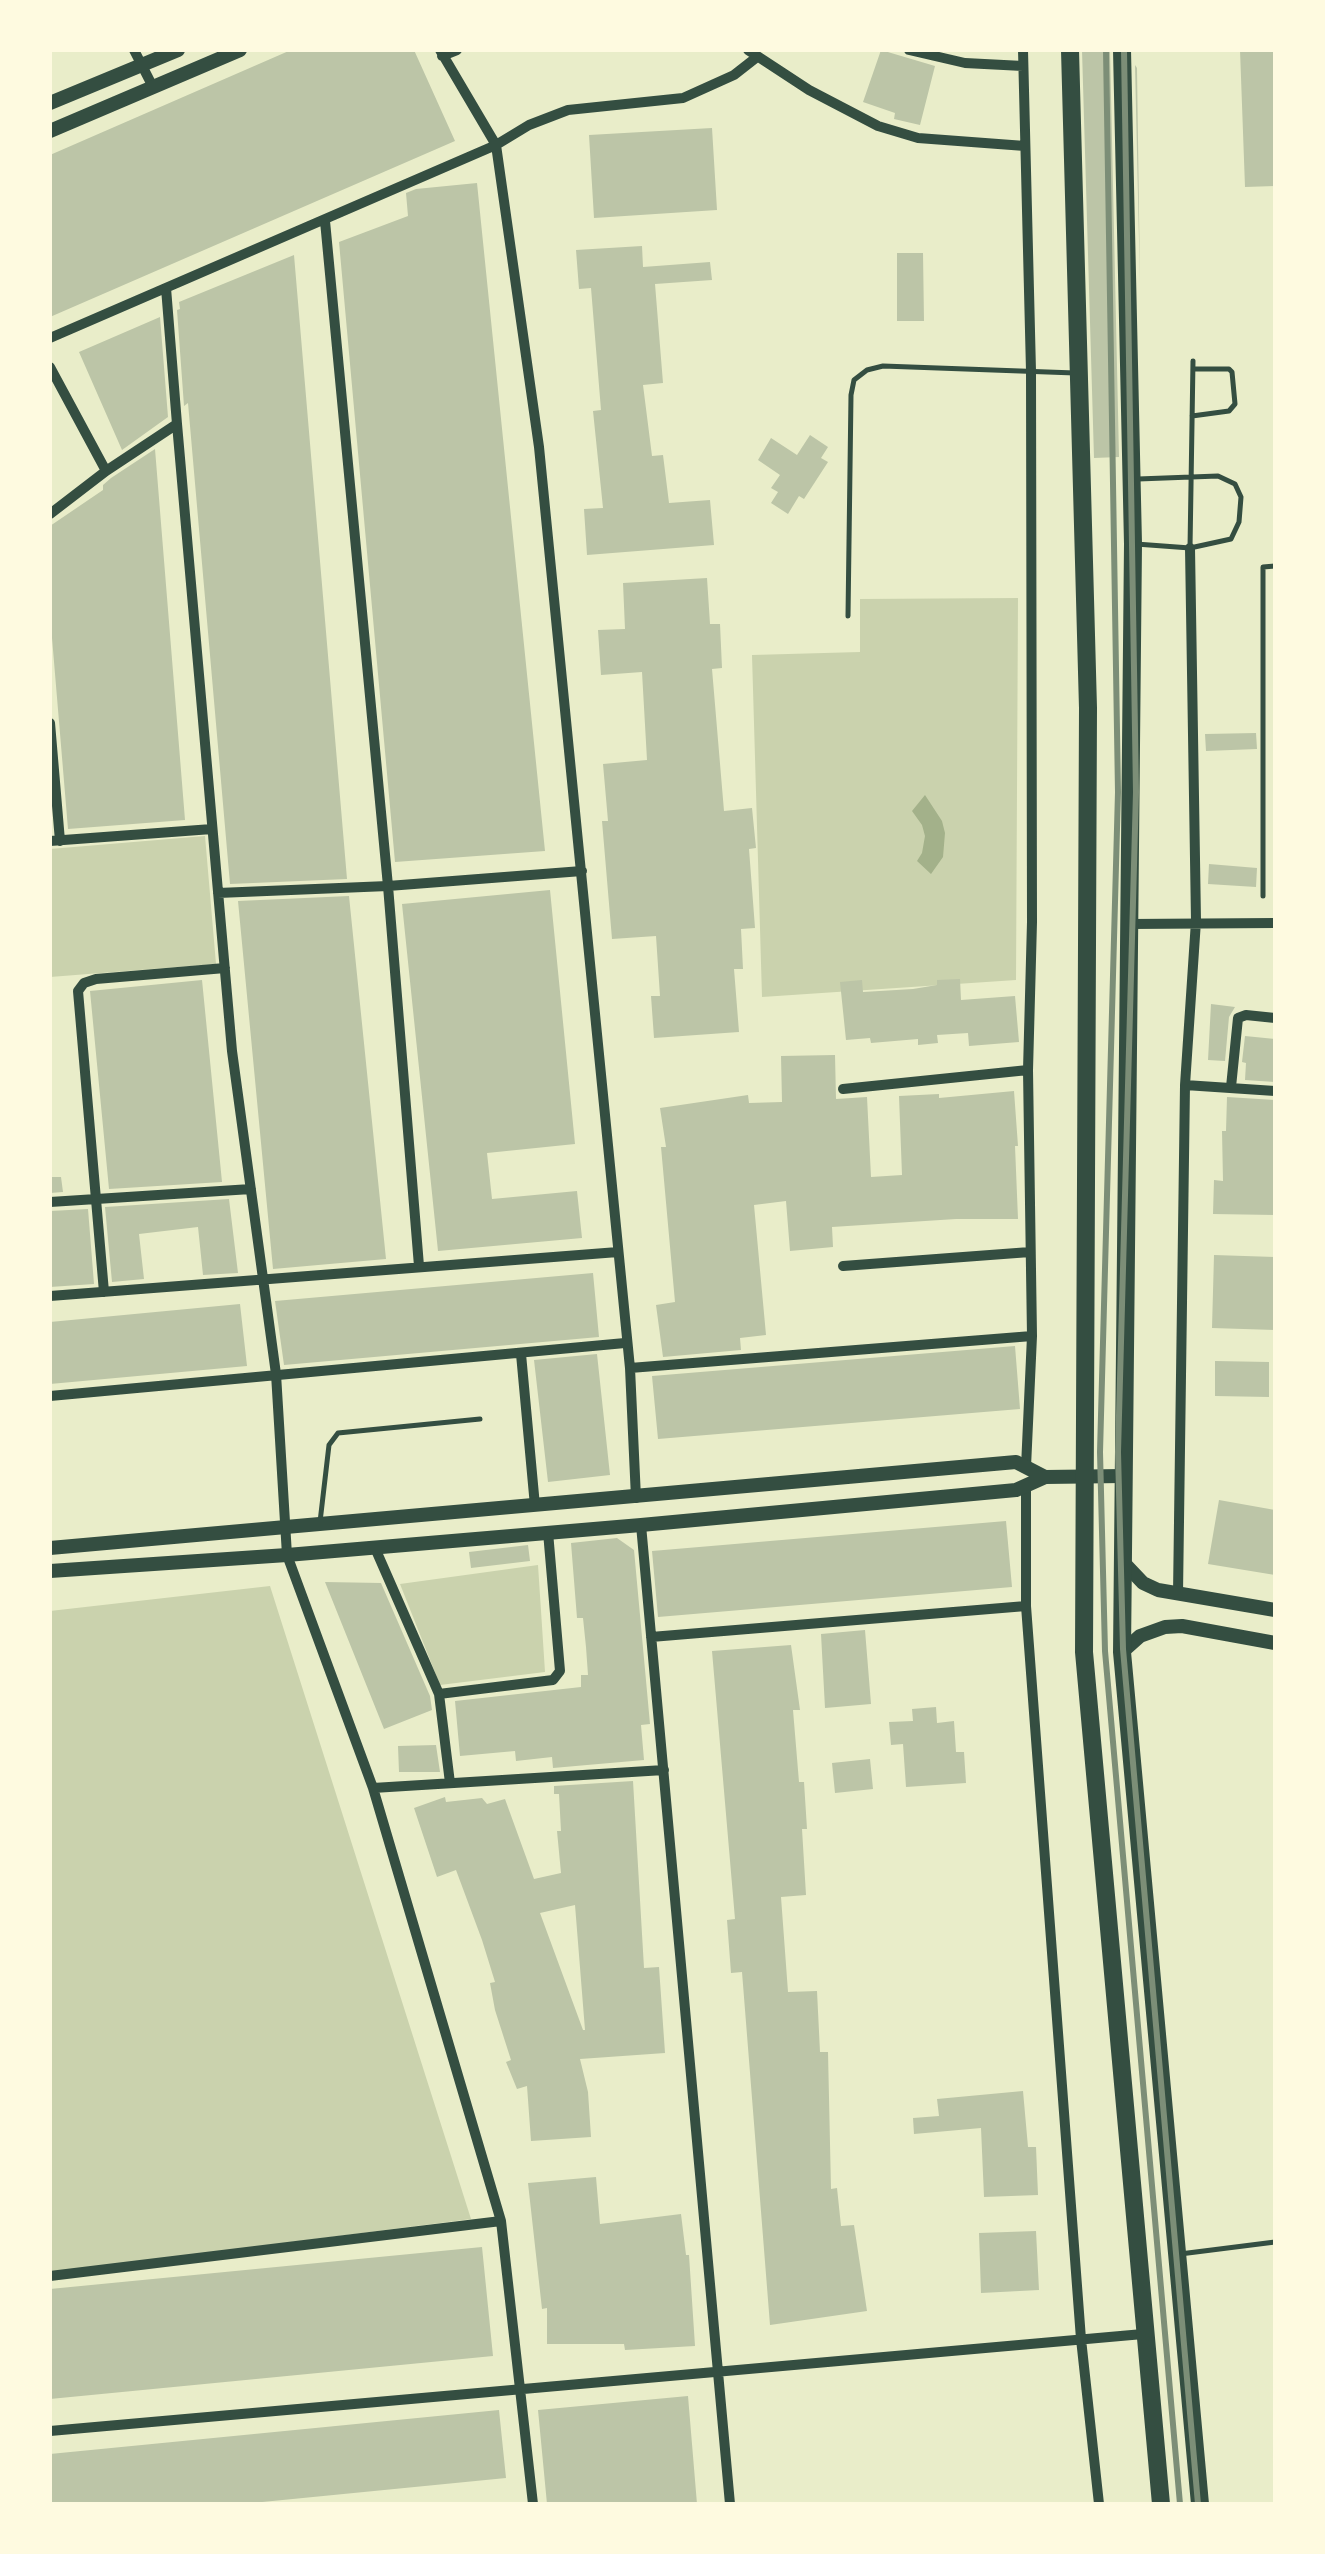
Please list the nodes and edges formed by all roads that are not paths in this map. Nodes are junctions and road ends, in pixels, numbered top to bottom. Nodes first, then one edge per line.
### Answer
1 (134, 50) edge
2 (178, 50) edge
3 (240, 50) edge
4 (456, 50) edge
5 (908, 50) edge
6 (1022, 50) edge
7 (1070, 50) edge
8 (1122, 50) edge
9 (441, 53) edge
10 (753, 54) edge
11 (140, 66) junction
12 (1023, 66) junction
13 (153, 87) junction
14 (50, 102) edge
15 (50, 131) edge
16 (496, 145) junction
17 (1026, 146) junction
18 (325, 220) junction
19 (166, 288) junction
20 (50, 338) edge
21 (50, 367) edge
22 (1031, 371) junction
23 (1079, 374) junction
24 (1192, 416) junction
25 (177, 424) junction
26 (106, 472) junction
27 (1191, 478) junction
28 (1131, 480) junction
29 (50, 514) edge
30 (1133, 544) junction
31 (1190, 548) junction
32 (1275, 566) edge
33 (848, 616) dead end
34 (50, 723) edge
35 (212, 829) junction
36 (55, 841) edge
37 (582, 872) junction
38 (388, 886) junction
39 (218, 893) junction
40 (1262, 896) dead end
41 (1196, 922) junction
42 (1130, 924) junction
43 (1275, 924) edge
44 (225, 968) junction
45 (1275, 1018) edge
46 (1028, 1070) junction
47 (1185, 1085) junction
48 (1232, 1087) junction
49 (843, 1088) dead end
50 (1275, 1091) edge
51 (251, 1188) junction
52 (95, 1198) junction
53 (50, 1202) edge
54 (618, 1252) junction
55 (1030, 1252) junction
56 (418, 1266) junction
57 (843, 1266) dead end
58 (263, 1278) junction
59 (104, 1292) junction
60 (50, 1296) edge
61 (1032, 1336) junction
62 (626, 1343) junction
63 (521, 1354) junction
64 (630, 1368) junction
65 (276, 1374) junction
66 (50, 1396) edge
67 (480, 1419) dead end
68 (1026, 1467) junction
69 (1123, 1476) junction
70 (1049, 1477) junction
71 (1085, 1477) junction
72 (1026, 1486) junction
73 (636, 1498) junction
74 (535, 1506) junction
75 (320, 1525) junction
76 (641, 1525) junction
77 (283, 1528) junction
78 (548, 1532) junction
79 (50, 1548) edge
80 (375, 1548) junction
81 (287, 1555) junction
82 (1124, 1562) junction
83 (50, 1570) edge
84 (1178, 1594) junction
85 (1026, 1606) junction
86 (1275, 1610) edge
87 (652, 1637) junction
88 (1275, 1643) edge
89 (1122, 1652) junction
90 (439, 1694) junction
91 (664, 1770) junction
92 (450, 1783) junction
93 (373, 1788) junction
94 (501, 2222) junction
95 (1275, 2242) edge
96 (1177, 2254) junction
97 (50, 2276) edge
98 (1144, 2334) junction
99 (1081, 2339) junction
100 (718, 2372) junction
101 (522, 2390) junction
102 (50, 2431) edge
103 (533, 2504) edge
104 (730, 2504) edge
105 (1098, 2504) edge
106 (1161, 2504) edge
107 (1200, 2504) edge

1 - 11 street
2 - 11 street
3 - 13 street
4 - 9 street
5 - 12 street
6 - 12 street
7 - 23 main road
8 - 28 main road
9 - 16 street
10 - 16 street
10 - 17 street
11 - 13 street
11 - 14 street
12 - 17 street
13 - 15 street
16 - 18 street
16 - 37 street
17 - 22 street
18 - 19 street
18 - 38 street
19 - 20 street
19 - 25 street
21 - 26 street
22 - 23 lane
22 - 33 lane
22 - 46 street
23 - 71 main road
24 - 24 lane
24 - 27 lane
25 - 26 street
25 - 35 street
26 - 29 street
27 - 28 lane
27 - 31 lane
27 - 31 lane
28 - 30 main road
30 - 31 lane
30 - 42 main road
31 - 41 street
32 - 40 lane
34 - 36 street
35 - 36 street
35 - 39 street
37 - 38 street
37 - 54 street
38 - 39 street
38 - 56 street
39 - 44 street
41 - 42 street
41 - 43 street
41 - 47 street
42 - 69 main road
44 - 51 street
44 - 52 street
45 - 48 street
46 - 49 street
46 - 55 street
47 - 48 street
47 - 84 street
48 - 50 street
51 - 52 street
51 - 58 street
52 - 53 street
52 - 59 street
54 - 56 street
54 - 62 street
55 - 57 street
55 - 61 street
56 - 58 street
58 - 59 street
58 - 65 street
59 - 60 street
61 - 64 street
61 - 68 street
62 - 63 street
62 - 64 street
63 - 65 street
63 - 74 street
64 - 73 street
65 - 66 street
65 - 77 street
67 - 75 lane
68 - 70 street
68 - 73 street
69 - 71 street
69 - 82 main road
70 - 71 street
70 - 72 street
71 - 98 main road
72 - 76 street
72 - 85 street
73 - 74 street
74 - 75 street
75 - 77 street
76 - 78 street
76 - 87 street
77 - 79 street
77 - 81 street
78 - 80 street
78 - 90 street
80 - 81 street
80 - 90 street
81 - 83 street
81 - 93 street
82 - 84 street
82 - 89 main road
84 - 86 street
85 - 87 street
85 - 99 street
87 - 91 street
88 - 89 street
89 - 96 main road
90 - 92 street
91 - 92 street
91 - 100 street
92 - 93 street
93 - 94 street
94 - 97 street
94 - 101 street
95 - 96 lane
96 - 107 main road
98 - 99 street
98 - 106 main road
99 - 100 street
99 - 105 street
100 - 101 street
100 - 104 street
101 - 102 street
101 - 103 street

